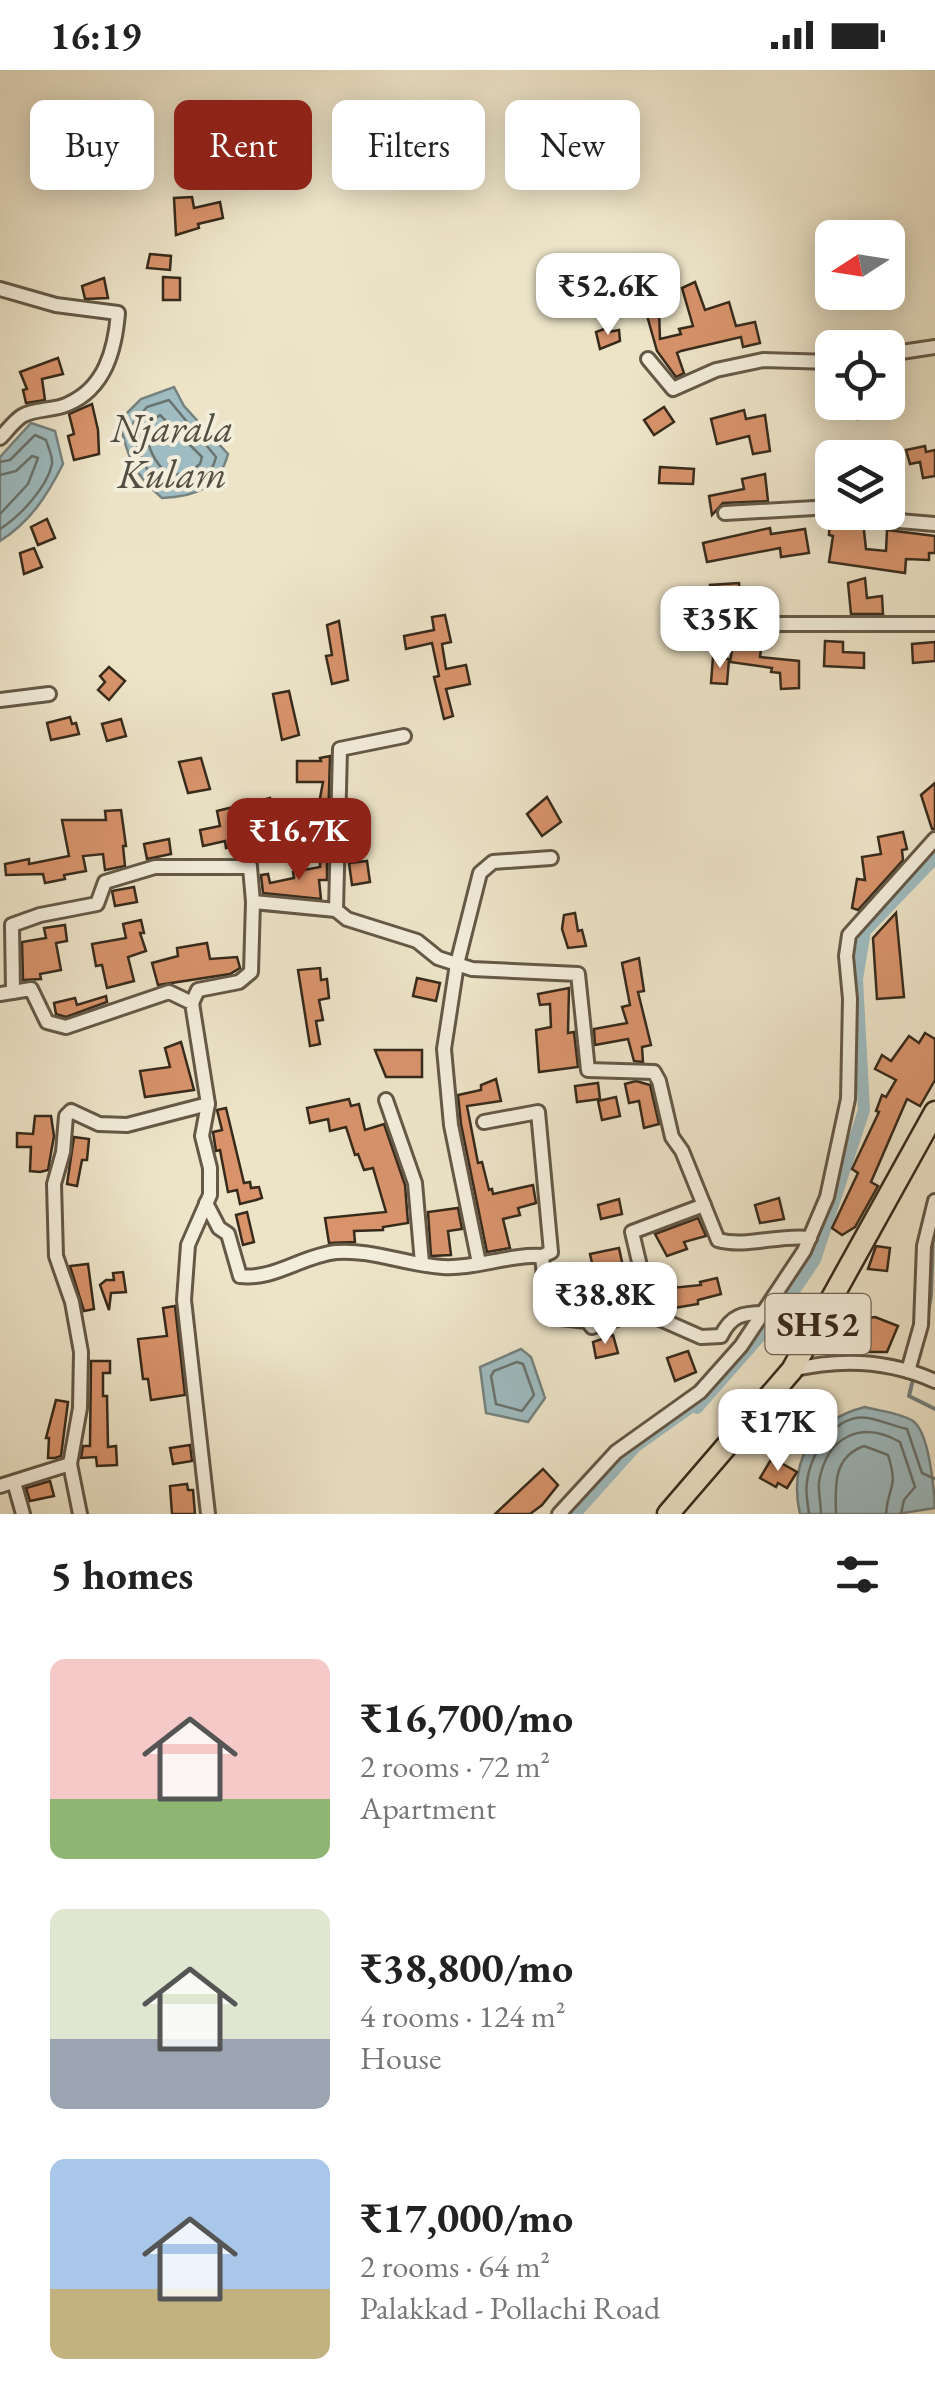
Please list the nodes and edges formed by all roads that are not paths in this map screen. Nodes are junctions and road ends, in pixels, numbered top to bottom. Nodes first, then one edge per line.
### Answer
1 (0, 289) edge
2 (935, 347) edge
3 (905, 351) edge
4 (648, 359) dead end
5 (815, 362) edge
6 (0, 438) edge
7 (815, 508) edge
8 (725, 513) dead end
9 (905, 522) edge
10 (935, 524) edge
11 (748, 624) dead end
12 (935, 624) edge
13 (49, 694) dead end
14 (0, 700) edge
15 (404, 736) dead end
16 (238, 819) dead end
17 (935, 839) edge
18 (552, 858) dead end
19 (250, 866) junction
20 (253, 902) junction
21 (336, 910) junction
22 (458, 964) junction
23 (6, 993) edge
24 (192, 1003) junction
25 (386, 1100) dead end
26 (208, 1104) junction
27 (935, 1112) edge
28 (484, 1122) dead end
29 (935, 1202) edge
30 (206, 1203) junction
31 (704, 1204) junction
32 (810, 1238) junction
33 (542, 1256) junction
34 (422, 1263) junction
35 (478, 1263) junction
36 (642, 1311) junction
37 (765, 1313) junction
38 (804, 1350) junction
39 (792, 1370) junction
40 (908, 1372) junction
41 (935, 1381) edge
42 (70, 1464) junction
43 (7, 1484) edge
44 (22, 1514) edge
45 (80, 1514) edge
46 (208, 1514) edge
47 (559, 1514) edge
48 (668, 1514) edge

1 - 6 street
2 - 3 street
4 - 5 street
7 - 8 street
9 - 10 street
11 - 12 street
13 - 14 street
15 - 21 street
16 - 19 street
17 - 32 street
18 - 22 street
19 - 20 street
19 - 23 street
20 - 21 street
20 - 24 street
21 - 22 street
22 - 31 street
22 - 35 street
23 - 24 street
24 - 26 street
25 - 34 street
26 - 30 street
26 - 42 street
27 - 38 main road, SH52
28 - 33 street
29 - 40 street
30 - 34 street
30 - 46 street
31 - 32 street
31 - 36 street
32 - 37 street
33 - 35 street
33 - 36 street
34 - 35 street
36 - 37 street
37 - 38 street
37 - 47 street
38 - 39 main road, SH52
39 - 40 street
39 - 48 main road, SH52
40 - 41 street
42 - 43 street
42 - 45 street
43 - 44 street

